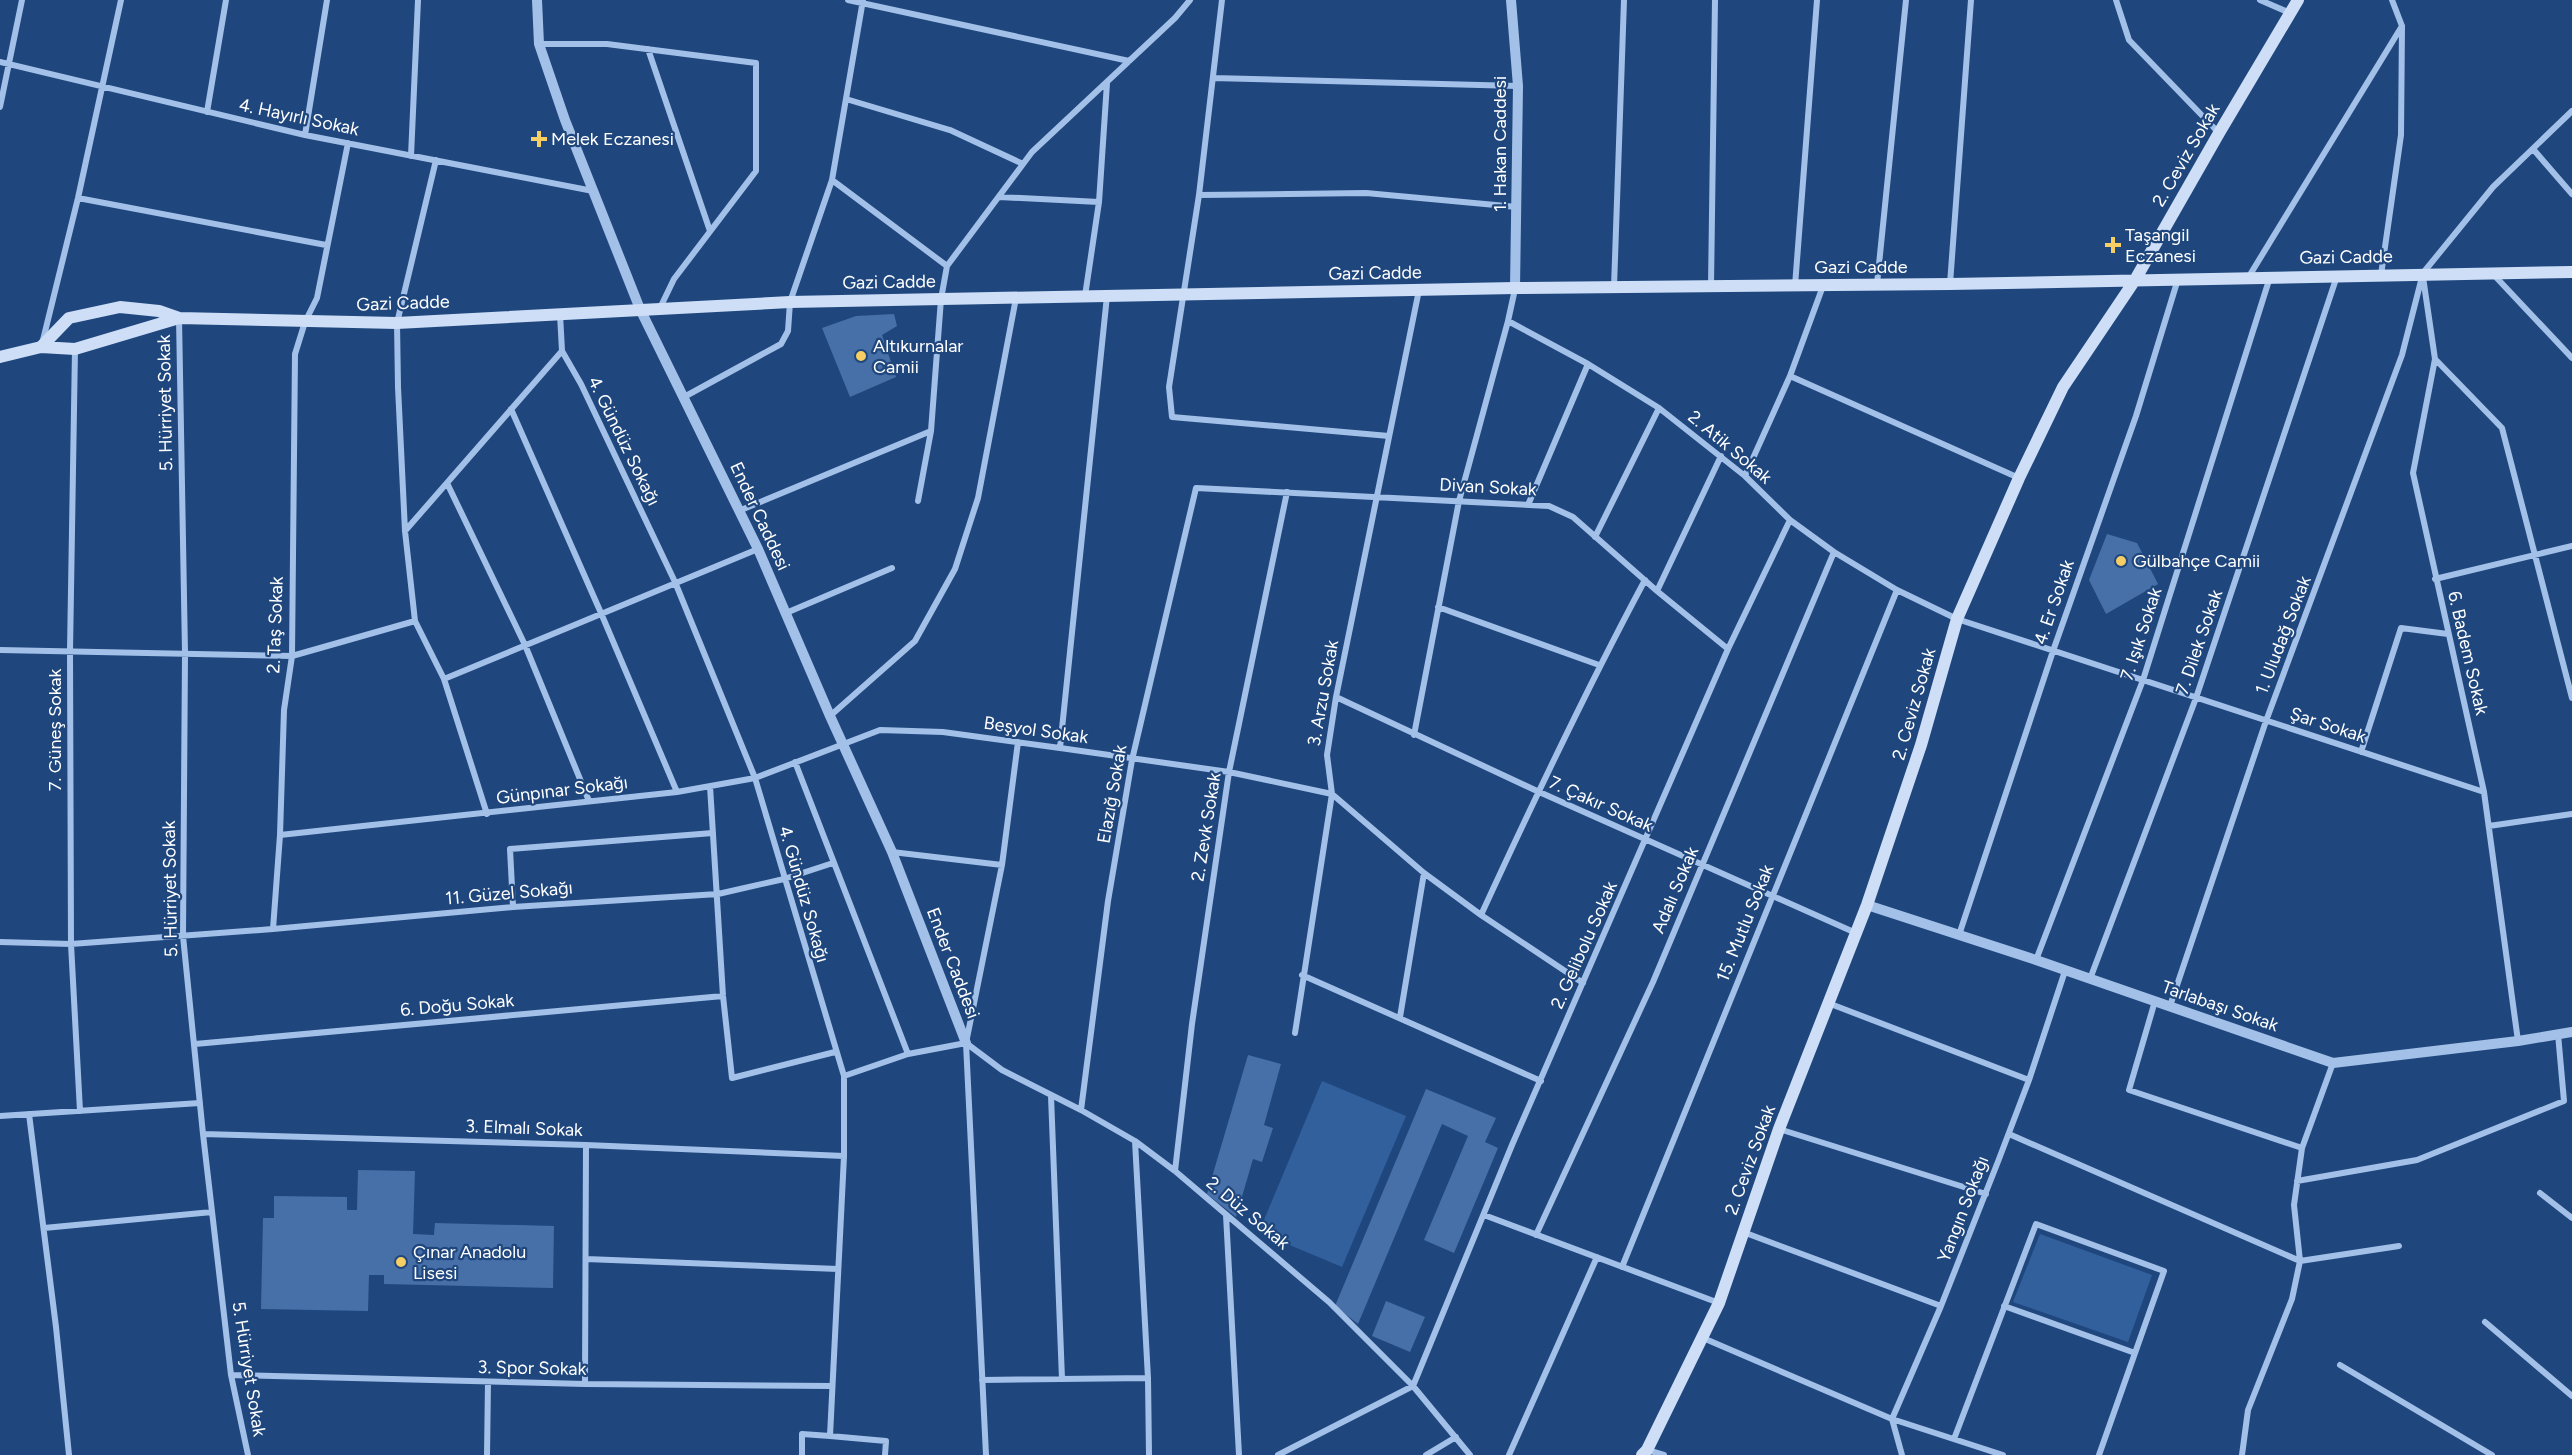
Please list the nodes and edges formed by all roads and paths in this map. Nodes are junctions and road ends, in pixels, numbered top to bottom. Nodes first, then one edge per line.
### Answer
1 (22, 0) edge
2 (122, 0) edge
3 (226, 0) edge
4 (327, 0) edge
5 (418, 0) edge
6 (537, 0) edge
7 (848, 0) edge
8 (1190, 0) edge
9 (1222, 0) edge
10 (1511, 0) edge
11 (1624, 0) edge
12 (1715, 0) edge
13 (1817, 0) edge
14 (1906, 0) edge
15 (1971, 0) edge
16 (2116, 0) edge
17 (2260, 0) edge
18 (2298, 0) edge
19 (2392, 0) edge
20 (862, 1) edge
21 (2291, 14) junction
22 (2402, 26) junction
23 (539, 44) junction
24 (648, 49) junction
25 (1129, 61) junction
26 (0, 62) edge
27 (9, 64) junction
28 (1214, 78) junction
29 (1107, 82) junction
30 (1518, 86) junction
31 (103, 87) junction
32 (846, 99) junction
33 (0, 106) edge
34 (207, 111) junction
35 (2572, 111) edge
36 (2219, 133) junction
37 (305, 135) junction
38 (348, 143) junction
39 (2533, 149) junction
40 (411, 156) junction
41 (436, 160) junction
42 (1023, 164) junction
43 (832, 180) junction
44 (594, 191) junction
45 (2572, 194) edge
46 (1199, 195) junction
47 (999, 196) junction
48 (78, 198) junction
49 (1099, 202) junction
50 (1517, 207) junction
51 (710, 231) junction
52 (326, 245) junction
53 (947, 266) junction
54 (2572, 272) edge
55 (2423, 273) junction
56 (2493, 274) junction
57 (2381, 275) junction
58 (2337, 276) junction
59 (2270, 277) junction
60 (2248, 278) junction
61 (2178, 279) junction
62 (2135, 280) junction
63 (1877, 285) junction
64 (1950, 285) junction
65 (1711, 286) junction
66 (1795, 286) junction
67 (1824, 286) junction
68 (1614, 287) junction
69 (1515, 288) junction
70 (1419, 290) junction
71 (1085, 296) junction
72 (1107, 296) junction
73 (1184, 296) junction
74 (1016, 298) junction
75 (941, 299) junction
76 (790, 302) junction
77 (660, 308) junction
78 (640, 309) junction
79 (560, 313) junction
80 (179, 318) junction
81 (1508, 321) junction
82 (305, 322) junction
83 (397, 323) junction
84 (41, 347) junction
85 (75, 349) junction
86 (562, 351) junction
87 (0, 357) edge
88 (2572, 358) edge
89 (2435, 359) junction
90 (1588, 364) junction
91 (1790, 376) junction
92 (684, 397) junction
93 (1659, 408) junction
94 (511, 409) junction
95 (931, 431) junction
96 (1389, 436) junction
97 (1721, 456) junction
98 (1745, 476) junction
99 (2019, 478) junction
100 (447, 483) junction
101 (1196, 488) joint
102 (1287, 492) junction
103 (1376, 496) junction
104 (918, 501) dead end
105 (1459, 501) junction
106 (1528, 505) junction
107 (741, 510) junction
108 (1791, 519) junction
109 (405, 531) junction
110 (1595, 537) junction
111 (2572, 546) edge
112 (759, 549) junction
113 (1834, 552) junction
114 (2536, 556) junction
115 (892, 568) dead end
116 (2435, 579) junction
117 (1645, 580) junction
118 (675, 582) junction
119 (1897, 590) junction
120 (1657, 591) junction
121 (1438, 607) junction
122 (601, 613) junction
123 (786, 613) junction
124 (1957, 619) junction
125 (415, 621) junction
126 (2448, 634) junction
127 (525, 645) junction
128 (0, 650) edge
129 (1728, 650) junction
130 (70, 651) junction
131 (2053, 651) junction
132 (185, 653) junction
133 (292, 656) junction
134 (1599, 665) junction
135 (444, 679) junction
136 (2143, 680) junction
137 (1336, 697) junction
138 (2196, 698) junction
139 (2572, 698) edge
140 (830, 716) junction
141 (2266, 721) junction
142 (1414, 735) junction
143 (1018, 742) junction
144 (842, 744) junction
145 (1060, 748) junction
146 (2361, 752) junction
147 (1132, 760) junction
148 (795, 762) junction
149 (1229, 772) junction
150 (755, 778) junction
151 (710, 786) junction
152 (1537, 791) junction
153 (677, 792) junction
154 (2484, 792) junction
155 (1332, 794) junction
156 (589, 801) junction
157 (2572, 813) edge
158 (487, 814) junction
159 (2489, 826) junction
160 (713, 833) junction
161 (280, 835) junction
162 (1646, 840) junction
163 (892, 852) junction
164 (833, 863) junction
165 (1002, 865) junction
166 (1701, 866) junction
167 (1424, 873) junction
168 (784, 879) junction
169 (718, 894) junction
170 (1772, 896) junction
171 (1867, 905) junction
172 (513, 907) junction
173 (1481, 915) junction
174 (273, 929) junction
175 (1856, 933) junction
176 (183, 936) junction
177 (1958, 936) junction
178 (0, 942) edge
179 (71, 944) junction
180 (2036, 960) junction
181 (2065, 971) junction
182 (1302, 975) junction
183 (2090, 979) junction
184 (1583, 983) junction
185 (723, 996) junction
186 (2155, 1001) junction
187 (1828, 1004) junction
188 (2170, 1006) junction
189 (1400, 1017) junction
190 (2572, 1032) edge
191 (1295, 1033) dead end
192 (2558, 1034) junction
193 (2518, 1041) junction
194 (966, 1043) junction
195 (195, 1044) junction
196 (836, 1052) junction
197 (908, 1054) junction
198 (2333, 1063) junction
199 (844, 1076) junction
200 (2029, 1080) junction
201 (1541, 1081) junction
202 (1051, 1096) junction
203 (200, 1103) junction
204 (1081, 1110) junction
205 (80, 1111) junction
206 (29, 1114) junction
207 (0, 1116) edge
208 (1779, 1129) junction
209 (203, 1134) junction
210 (2009, 1134) junction
211 (1135, 1141) junction
212 (586, 1145) junction
213 (2302, 1148) junction
214 (844, 1156) junction
215 (1175, 1171) junction
216 (2297, 1181) junction
217 (2540, 1193) dead end
218 (1986, 1194) junction
219 (212, 1212) junction
220 (1226, 1215) junction
221 (1484, 1215) junction
222 (2572, 1218) edge
223 (44, 1228) junction
224 (1743, 1232) junction
225 (1536, 1235) junction
226 (2399, 1246) dead end
227 (1597, 1257) junction
228 (586, 1259) junction
229 (2300, 1262) junction
230 (1622, 1267) junction
231 (838, 1269) junction
232 (1719, 1303) junction
233 (1941, 1306) junction
234 (2004, 1306) junction
235 (2485, 1322) dead end
236 (1703, 1338) junction
237 (2135, 1353) junction
238 (2340, 1365) dead end
239 (231, 1375) junction
240 (1148, 1378) junction
241 (1062, 1379) junction
242 (982, 1380) junction
243 (488, 1382) junction
244 (585, 1384) junction
245 (832, 1386) junction
246 (1413, 1386) junction
247 (2572, 1396) edge
248 (1892, 1419) junction
249 (830, 1436) junction
250 (1456, 1437) junction
251 (1954, 1439) junction
252 (1644, 1452) edge
253 (69, 1455) edge
254 (248, 1455) edge
255 (487, 1455) edge
256 (802, 1455) edge
257 (885, 1455) edge
258 (986, 1455) edge
259 (1149, 1455) edge
260 (1239, 1455) edge
261 (1278, 1455) edge
262 (1426, 1455) edge
263 (1470, 1455) edge
264 (1509, 1455) edge
265 (1664, 1455) edge
266 (1902, 1455) edge
267 (2003, 1455) edge
268 (2099, 1455) edge
269 (2242, 1455) edge
270 (2492, 1455) edge

1 - 27 street
2 - 31 street
3 - 34 street
4 - 37 street
5 - 40 street
6 - 23 street, Ender Caddesi
7 - 20 street
8 - 25 street
9 - 28 street
10 - 30 street, 1. Hakan Caddesi
11 - 68 street
12 - 65 street
13 - 66 street
14 - 63 street
15 - 64 street
16 - 36 street
17 - 21 street
18 - 21 main road, 2. Ceviz Sokak
19 - 22 street
20 - 25 street
20 - 32 street
21 - 36 main road, 2. Ceviz Sokak
22 - 57 street
22 - 60 street
23 - 24 street
23 - 44 street, Ender Caddesi
24 - 51 street
24 - 51 street
25 - 29 street
26 - 27 street, 4. Hayırlı Sokak
27 - 31 street, 4. Hayırlı Sokak
27 - 33 street
28 - 30 street
28 - 46 street
29 - 42 street
29 - 49 street
30 - 50 street, 1. Hakan Caddesi
31 - 34 street, 4. Hayırlı Sokak
31 - 48 street
32 - 42 street
32 - 43 street
34 - 37 street, 4. Hayırlı Sokak
35 - 39 street
36 - 62 main road, 2. Ceviz Sokak
37 - 38 street, 4. Hayırlı Sokak
38 - 40 street, 4. Hayırlı Sokak
38 - 52 street, 2. Taş Sokak
39 - 45 street
39 - 55 street
40 - 41 street, 4. Hayırlı Sokak
41 - 44 street, 4. Hayırlı Sokak
41 - 83 street
42 - 47 street
43 - 53 street
43 - 76 street
44 - 78 street, Ender Caddesi
46 - 50 street
46 - 73 street
47 - 49 street
47 - 53 street
48 - 52 street
48 - 84 street
49 - 71 street
50 - 69 street, 1. Hakan Caddesi
51 - 77 street
52 - 82 street, 2. Taş Sokak
53 - 75 street
54 - 56 main road, Gazi Cadde
55 - 56 main road, Gazi Cadde
55 - 57 main road, Gazi Cadde
55 - 89 street, 6. Badem Sokak
55 - 141 street, 1. Uludağ Sokak
56 - 88 street
57 - 58 main road, Gazi Cadde
58 - 59 main road, Gazi Cadde
58 - 138 street, 7. Dilek Sokak
59 - 60 main road, Gazi Cadde
59 - 136 street, 7. Işık Sokak
60 - 61 main road, Gazi Cadde
61 - 62 main road, Gazi Cadde
61 - 131 street, 4. Er Sokak
62 - 64 main road, Gazi Cadde
62 - 99 main road, 2. Ceviz Sokak
63 - 64 main road, Gazi Cadde
63 - 67 main road, Gazi Cadde
65 - 66 main road, Gazi Cadde
65 - 68 main road, Gazi Cadde
66 - 67 main road, Gazi Cadde
67 - 91 street
68 - 69 main road, Gazi Cadde
69 - 70 main road, Gazi Cadde
69 - 81 street
70 - 73 main road, Gazi Cadde
70 - 96 street, 3. Arzu Sokak
71 - 72 main road, Gazi Cadde
71 - 74 main road, Gazi Cadde
72 - 73 main road, Gazi Cadde
72 - 145 street
73 - 96 street
74 - 75 main road, Gazi Cadde
74 - 140 street
75 - 76 main road, Gazi Cadde
75 - 95 street
76 - 77 main road, Gazi Cadde
76 - 92 street
77 - 78 main road, Gazi Cadde
78 - 79 main road, Gazi Cadde
78 - 92 street, Ender Caddesi
79 - 83 main road, Gazi Cadde
79 - 86 street
80 - 82 main road, Gazi Cadde
80 - 84 main road
80 - 85 main road
80 - 132 street, 5. Hürriyet Sokak
81 - 90 street, 2. Atik Sokak
81 - 105 street
82 - 83 main road, Gazi Cadde
82 - 133 street, 2. Taş Sokak
83 - 109 street
84 - 85 main road
84 - 87 main road
85 - 130 street, 7. Güneş Sokak
86 - 94 street
86 - 118 street, 4. Gündüz Sokağı
89 - 114 street
89 - 116 street, 6. Badem Sokak
90 - 93 street, 2. Atik Sokak
90 - 106 street
91 - 98 street
91 - 99 street
92 - 107 street, Ender Caddesi
93 - 97 street, 2. Atik Sokak
93 - 110 street
94 - 100 street
94 - 122 street
95 - 104 street
95 - 107 street
96 - 103 street, 3. Arzu Sokak
97 - 98 street, 2. Atik Sokak
97 - 120 street
98 - 108 street, 2. Atik Sokak
99 - 124 main road, 2. Ceviz Sokak
100 - 109 street
100 - 127 street
101 - 102 street, Divan Sokak
101 - 147 street, Elazığ Sokak
102 - 103 street, Divan Sokak
102 - 149 street, 2. Zevk Sokak
103 - 105 street, Divan Sokak
103 - 137 street, 3. Arzu Sokak
105 - 106 street, Divan Sokak
105 - 121 street
106 - 110 street, Divan Sokak
107 - 112 street, Ender Caddesi
108 - 113 street, 2. Atik Sokak
108 - 129 street, 2. Gelibolu Sokak
109 - 125 street
110 - 117 street, Divan Sokak
111 - 114 street
112 - 118 street
112 - 123 street, Ender Caddesi
113 - 119 street, 2. Atik Sokak
113 - 166 street, Adalı Sokak
114 - 116 street
114 - 139 street
115 - 123 street
116 - 126 street, 6. Badem Sokak
117 - 120 street, Divan Sokak
117 - 134 street
118 - 122 street
118 - 150 street, 4. Gündüz Sokağı
119 - 124 street, 2. Atik Sokak
119 - 170 street, 15. Mutlu Sokak
120 - 129 street, Divan Sokak
121 - 134 street
121 - 142 street
122 - 127 street
122 - 153 street
123 - 140 street, Ender Caddesi
124 - 131 street, Şar Sokak
124 - 171 main road, 2. Ceviz Sokak
125 - 133 street
125 - 135 street
126 - 146 street
126 - 154 street, 6. Badem Sokak
127 - 135 street
127 - 156 street
128 - 130 street
129 - 162 street, 2. Gelibolu Sokak
130 - 132 street
130 - 179 street, 7. Güneş Sokak
131 - 136 street, Şar Sokak
131 - 177 street, 4. Er Sokak
132 - 133 street
132 - 176 street, 5. Hürriyet Sokak
133 - 161 street, 2. Taş Sokak
134 - 152 street
135 - 158 street
136 - 138 street, Şar Sokak
136 - 180 street, 7. Işık Sokak
137 - 142 street, 7. Çakır Sokak
137 - 155 street, 3. Arzu Sokak
138 - 141 street, Şar Sokak
138 - 183 street, 7. Dilek Sokak
140 - 144 street, Ender Caddesi
141 - 146 street, Şar Sokak
141 - 188 street, 1. Uludağ Sokak
142 - 152 street, 7. Çakır Sokak
143 - 144 street, Beşyol Sokak
143 - 145 street, Beşyol Sokak
143 - 165 street
144 - 148 street, Günpınar Sokağı
144 - 163 street, Ender Caddesi
145 - 147 street, Beşyol Sokak
146 - 154 street, Şar Sokak
147 - 149 street, Beşyol Sokak
147 - 204 street, Elazığ Sokak
148 - 150 street, Günpınar Sokağı
148 - 164 street
149 - 155 street, Beşyol Sokak
149 - 215 street, 2. Zevk Sokak
150 - 151 street, Günpınar Sokağı
150 - 168 street, 4. Gündüz Sokağı
151 - 153 street, Günpınar Sokağı
151 - 160 street
152 - 162 street, 7. Çakır Sokak
152 - 173 street
153 - 156 street, Günpınar Sokağı
154 - 159 street, 6. Badem Sokak
155 - 167 street
155 - 182 street, 3. Arzu Sokak
156 - 158 street, Günpınar Sokağı
157 - 159 street
158 - 161 street, Günpınar Sokağı
159 - 193 street, 6. Badem Sokak
160 - 169 street
160 - 172 street
161 - 174 street, 2. Taş Sokak
162 - 166 street, 7. Çakır Sokak
162 - 184 street, 2. Gelibolu Sokak
163 - 165 street
163 - 194 street, Ender Caddesi
164 - 168 street, 11. Güzel Sokağı
164 - 197 street
165 - 194 street
166 - 170 street, 7. Çakır Sokak
166 - 225 street, Adalı Sokak
167 - 173 street
167 - 189 street
168 - 169 street, 11. Güzel Sokağı
168 - 196 street, 4. Gündüz Sokağı
169 - 172 street, 11. Güzel Sokağı
169 - 185 street
170 - 175 street, 7. Çakır Sokak
170 - 230 street, 15. Mutlu Sokak
171 - 175 main road, 2. Ceviz Sokak
171 - 177 street, Tarlabaşı Sokak
172 - 174 street, 11. Güzel Sokağı
173 - 184 street
174 - 176 street, 11. Güzel Sokağı
175 - 187 main road, 2. Ceviz Sokak
176 - 179 street, 11. Güzel Sokağı
176 - 195 street, 5. Hürriyet Sokak
177 - 180 street, Tarlabaşı Sokak
178 - 179 street, 11. Güzel Sokağı
179 - 205 street, 7. Güneş Sokak
180 - 181 street, Tarlabaşı Sokak
181 - 183 street, Tarlabaşı Sokak
181 - 200 street, Yangın Sokağı
182 - 189 street
182 - 191 street, 3. Arzu Sokak
183 - 186 street, Tarlabaşı Sokak
184 - 201 street, 2. Gelibolu Sokak
185 - 195 street, 6. Doğu Sokak
185 - 196 street
186 - 188 street, Tarlabaşı Sokak
186 - 213 street
187 - 200 street
187 - 208 main road, 2. Ceviz Sokak
188 - 198 street, Tarlabaşı Sokak
189 - 201 street
190 - 192 street, Tarlabaşı Sokak
192 - 193 street, Tarlabaşı Sokak
192 - 216 street
193 - 198 street, Tarlabaşı Sokak
194 - 197 street
194 - 202 street, 2. Düz Sokak
194 - 242 street
195 - 203 street, 5. Hürriyet Sokak
196 - 199 street, 4. Gündüz Sokağı
197 - 199 street
198 - 213 street
199 - 214 street, 4. Gündüz Sokağı
200 - 210 street, Yangın Sokağı
201 - 221 street, 2. Gelibolu Sokak
202 - 204 street, 2. Düz Sokak
202 - 241 street
203 - 205 street
203 - 209 street, 5. Hürriyet Sokak
204 - 211 street, 2. Düz Sokak
205 - 206 street
206 - 207 street
206 - 223 street
208 - 218 street
208 - 224 main road, 2. Ceviz Sokak
209 - 212 street, 3. Elmalı Sokak
209 - 219 street, 5. Hürriyet Sokak
210 - 218 street, Yangın Sokağı
210 - 229 street
211 - 215 street, 2. Düz Sokak
211 - 240 street
212 - 214 street, 3. Elmalı Sokak
212 - 228 street
213 - 216 street
214 - 231 street, 4. Gündüz Sokağı
215 - 220 street, 2. Düz Sokak
216 - 229 street
217 - 222 street
218 - 233 street, Yangın Sokağı
219 - 223 street
219 - 239 street, 5. Hürriyet Sokak
220 - 246 street, 2. Düz Sokak
220 - 260 street
221 - 225 street
221 - 246 street, 2. Gelibolu Sokak
223 - 253 street
224 - 232 main road, 2. Ceviz Sokak
224 - 233 street
225 - 227 street
226 - 229 street
227 - 230 street
227 - 264 street
228 - 231 street
228 - 244 street
229 - 269 street
230 - 232 street
231 - 245 street, 4. Gündüz Sokağı
232 - 236 main road, 2. Ceviz Sokak
233 - 248 street, Yangın Sokağı
234 - 237 street
234 - 237 street
234 - 251 street
235 - 247 street
236 - 248 street
236 - 252 main road, 2. Ceviz Sokak
237 - 268 street
238 - 270 street
239 - 243 street, 3. Spor Sokak
239 - 254 street, 5. Hürriyet Sokak
240 - 241 street
240 - 259 street
241 - 242 street
242 - 258 street
243 - 244 street, 3. Spor Sokak
243 - 255 street
244 - 245 street, 3. Spor Sokak
245 - 249 street, 4. Gündüz Sokağı
246 - 250 street, 2. Düz Sokak
246 - 261 street
248 - 251 street
248 - 266 street
249 - 256 street
249 - 257 street
250 - 262 street
250 - 263 street, 2. Düz Sokak
251 - 267 street
252 - 265 street

